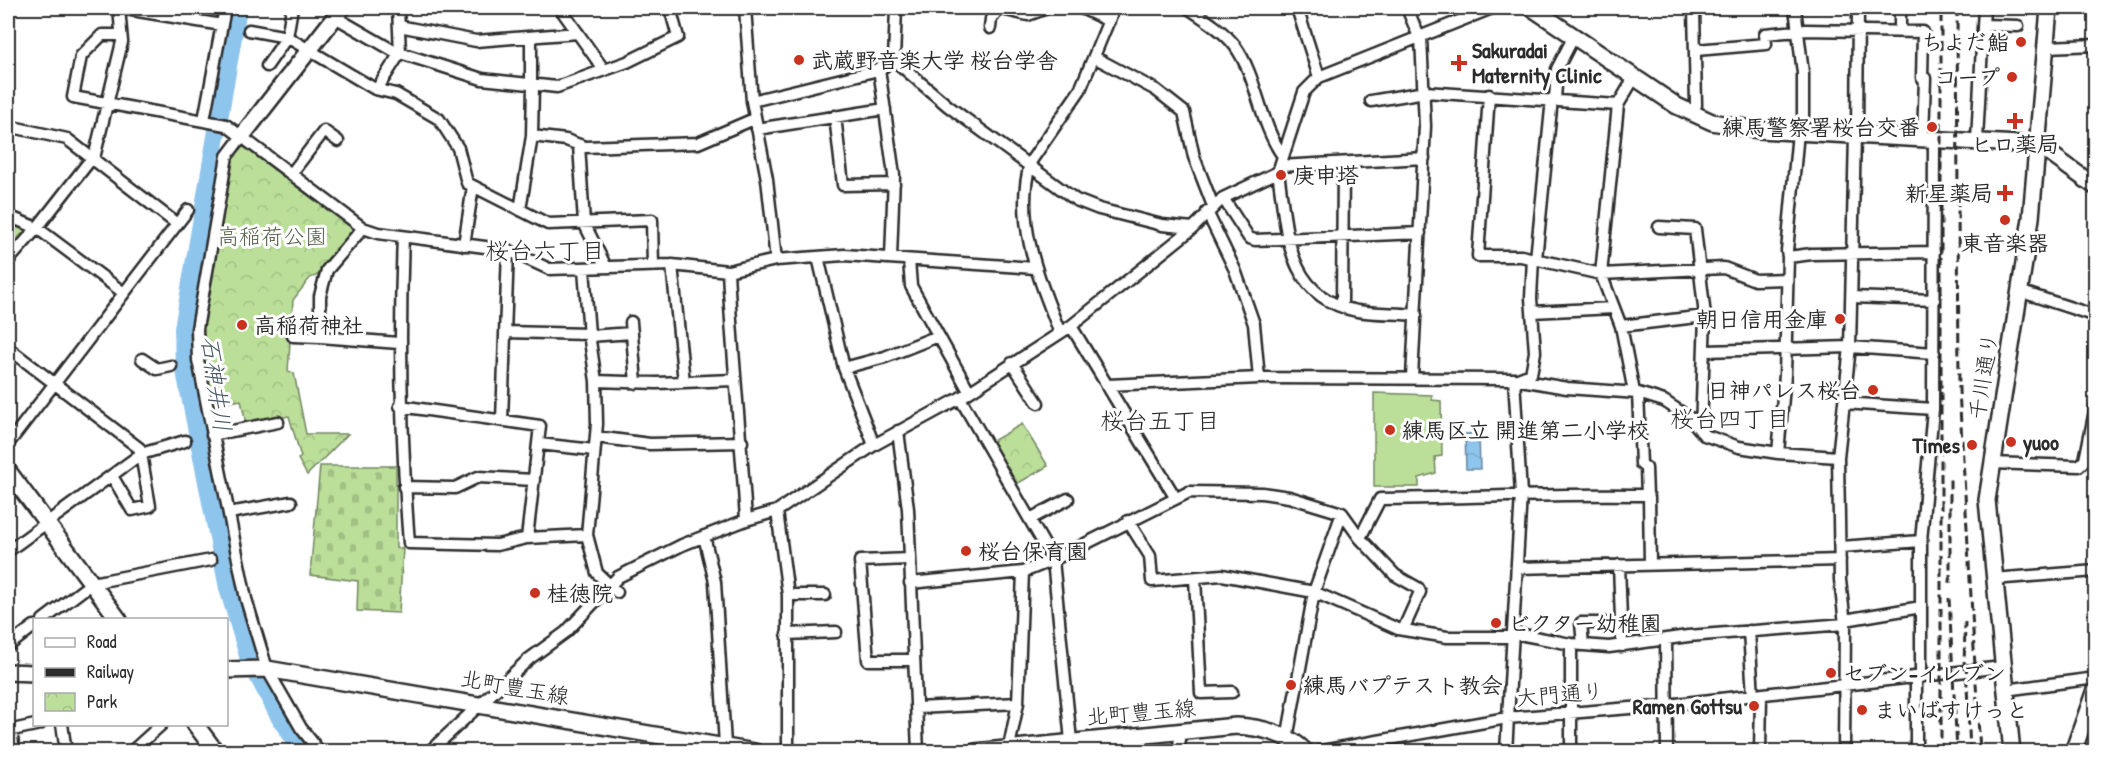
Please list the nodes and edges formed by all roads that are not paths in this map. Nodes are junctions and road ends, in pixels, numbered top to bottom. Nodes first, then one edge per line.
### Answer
1 (119, 8) edge
2 (225, 8) edge
3 (292, 8) edge
4 (398, 8) edge
5 (560, 8) edge
6 (670, 8) edge
7 (745, 8) edge
8 (897, 8) edge
9 (998, 8) edge
10 (1047, 8) edge
11 (1081, 8) edge
12 (1114, 8) edge
13 (1188, 8) edge
14 (1298, 8) edge
15 (1407, 8) edge
16 (1492, 8) edge
17 (1532, 8) edge
18 (1694, 8) edge
19 (1795, 8) edge
20 (1858, 8) edge
21 (1900, 8) edge
22 (1984, 8) edge
23 (2049, 8) edge
24 (339, 12) edge
25 (1109, 21) junction
26 (222, 25) junction
27 (1985, 25) junction
28 (399, 26) junction
29 (2018, 26) dead end
30 (990, 28) dead end
31 (249, 30) dead end
32 (1858, 30) junction
33 (1799, 31) junction
34 (1900, 32) junction
35 (578, 33) junction
36 (121, 35) junction
37 (1574, 36) junction
38 (531, 37) junction
39 (1420, 37) junction
40 (287, 38) junction
41 (2096, 45) edge
42 (2047, 46) junction
43 (311, 50) junction
44 (1696, 50) junction
45 (399, 53) junction
46 (1094, 57) junction
47 (894, 60) junction
48 (267, 66) dead end
49 (879, 69) junction
50 (604, 70) junction
51 (1319, 77) junction
52 (1634, 78) junction
53 (532, 85) junction
54 (377, 89) junction
55 (1425, 92) junction
56 (1489, 95) junction
57 (1553, 99) junction
58 (752, 101) junction
59 (1371, 101) dead end
60 (107, 105) junction
61 (1618, 105) junction
62 (885, 109) junction
63 (1693, 114) junction
64 (835, 116) junction
65 (207, 121) junction
66 (755, 124) junction
67 (8, 126) edge
68 (1800, 132) junction
69 (1856, 135) junction
70 (242, 136) junction
71 (532, 136) junction
72 (1928, 138) junction
73 (338, 141) dead end
74 (1977, 141) junction
75 (579, 145) junction
76 (2038, 145) junction
77 (1424, 158) junction
78 (92, 159) junction
79 (1343, 164) junction
80 (1030, 165) junction
81 (1280, 165) junction
82 (291, 174) junction
83 (894, 184) junction
84 (473, 186) junction
85 (2096, 187) edge
86 (1223, 198) junction
87 (1210, 209) junction
88 (188, 210) dead end
89 (520, 210) junction
90 (8, 216) edge
91 (584, 222) junction
92 (177, 224) junction
93 (1659, 227) dead end
94 (37, 228) junction
95 (363, 228) junction
96 (1193, 228) junction
97 (1420, 233) junction
98 (1343, 236) junction
99 (402, 237) junction
100 (1288, 237) junction
101 (464, 245) junction
102 (508, 250) junction
103 (1851, 252) junction
104 (1934, 252) junction
105 (818, 256) junction
106 (1788, 257) junction
107 (891, 258) junction
108 (1534, 258) junction
109 (776, 260) junction
110 (909, 260) junction
111 (8, 261) edge
112 (672, 265) junction
113 (653, 266) junction
114 (606, 267) junction
115 (1035, 268) junction
116 (584, 269) junction
117 (1701, 270) junction
118 (728, 271) junction
119 (1601, 274) junction
120 (1787, 279) junction
121 (2019, 291) junction
122 (124, 293) junction
123 (1852, 297) junction
124 (1934, 300) junction
125 (1342, 306) junction
126 (1614, 308) junction
127 (1532, 312) junction
128 (1416, 315) junction
129 (1705, 316) junction
130 (2096, 316) edge
131 (1071, 326) junction
132 (1620, 326) junction
133 (505, 332) junction
134 (1060, 333) junction
135 (589, 335) junction
136 (293, 336) dead end
137 (938, 336) junction
138 (320, 337) junction
139 (399, 343) junction
140 (1850, 347) junction
141 (8, 348) edge
142 (1787, 348) junction
143 (1706, 351) junction
144 (1934, 353) junction
145 (142, 359) dead end
146 (1012, 363) junction
147 (171, 366) dead end
148 (844, 368) junction
149 (1258, 378) junction
150 (1412, 378) junction
151 (1516, 379) junction
152 (734, 380) junction
153 (596, 381) junction
154 (684, 382) junction
155 (636, 383) junction
156 (54, 384) junction
157 (1108, 386) junction
158 (1636, 393) junction
159 (964, 395) junction
160 (1038, 403) dead end
161 (1844, 403) junction
162 (400, 406) junction
163 (2096, 406) edge
164 (1933, 409) junction
165 (502, 420) junction
166 (278, 422) dead end
167 (1701, 430) junction
168 (898, 432) junction
169 (212, 435) junction
170 (596, 437) junction
171 (2093, 437) edge
172 (185, 441) dead end
173 (742, 442) junction
174 (8, 444) edge
175 (538, 444) junction
176 (874, 445) junction
177 (594, 450) junction
178 (1778, 453) junction
179 (141, 454) junction
180 (1838, 457) junction
181 (1992, 463) junction
182 (8, 471) edge
183 (112, 476) junction
184 (534, 480) junction
185 (404, 487) junction
186 (1521, 494) junction
187 (1647, 496) junction
188 (1175, 497) junction
189 (1068, 499) dead end
190 (291, 502) dead end
191 (777, 511) junction
192 (229, 513) junction
193 (1342, 513) junction
194 (1030, 519) junction
195 (746, 520) junction
196 (1128, 521) junction
197 (46, 523) junction
198 (587, 535) junction
199 (704, 536) junction
200 (527, 538) junction
201 (1360, 538) junction
202 (1921, 541) junction
203 (1840, 547) junction
204 (8, 551) edge
205 (909, 559) junction
206 (211, 560) dead end
207 (1053, 560) junction
208 (1840, 560) junction
209 (1650, 564) junction
210 (1619, 565) junction
211 (1517, 568) junction
212 (2096, 571) edge
213 (1023, 572) junction
214 (1195, 578) junction
215 (1993, 579) junction
216 (92, 583) junction
217 (910, 583) junction
218 (613, 589) junction
219 (1314, 592) junction
220 (788, 595) junction
221 (825, 595) dead end
222 (1921, 607) junction
223 (46, 618) edge
224 (118, 618) edge
225 (1845, 622) junction
226 (1621, 623) junction
227 (33, 627) edge
228 (1403, 630) junction
229 (836, 632) dead end
230 (1749, 632) junction
231 (787, 634) junction
232 (1513, 635) junction
233 (1666, 639) junction
234 (1571, 644) junction
235 (1583, 645) junction
236 (8, 646) edge
237 (1622, 646) junction
238 (914, 660) junction
239 (2002, 667) junction
240 (267, 669) junction
241 (233, 670) edge
242 (8, 672) edge
243 (33, 673) edge
244 (1918, 677) junction
245 (2096, 678) edge
246 (1844, 687) junction
247 (2096, 687) edge
248 (2005, 690) junction
249 (1232, 692) dead end
250 (1757, 696) junction
251 (1018, 703) junction
252 (481, 704) junction
253 (1666, 705) junction
254 (917, 708) junction
255 (1571, 712) junction
256 (1507, 718) junction
257 (33, 726) edge
258 (62, 726) edge
259 (160, 726) edge
260 (196, 726) edge
261 (9, 731) edge
262 (1181, 732) junction
263 (1391, 738) junction
264 (1287, 739) junction
265 (1071, 741) junction
266 (725, 745) junction
267 (1008, 750) edge
268 (14, 752) edge
269 (66, 752) edge
270 (131, 752) edge
271 (216, 752) edge
272 (320, 752) edge
273 (429, 752) edge
274 (755, 752) edge
275 (788, 752) edge
276 (918, 752) edge
277 (975, 752) edge
278 (1178, 752) edge
279 (1306, 752) edge
280 (1316, 752) edge
281 (1387, 752) edge
282 (1506, 752) edge
283 (1571, 752) edge
284 (1666, 752) edge
285 (1760, 752) edge
286 (1844, 752) edge
287 (1916, 752) edge
288 (2012, 752) edge
289 (2073, 752) edge

1 - 26 street
1 - 36 street
2 - 26 street
3 - 40 street
4 - 28 street
5 - 35 street
6 - 50 street
7 - 58 street
8 - 47 street
9 - 10 street
9 - 30 street
11 - 25 street
12 - 25 street
13 - 81 street
14 - 51 street
15 - 39 street
16 - 39 street
17 - 37 main road
18 - 44 street
19 - 33 street
20 - 32 street
21 - 34 street
22 - 27 street
23 - 42 main road, 千川通り
24 - 43 main road
24 - 45 street
25 - 46 street
26 - 65 street
27 - 29 street
27 - 74 street
28 - 38 street
28 - 45 street
31 - 40 street
32 - 33 street
32 - 34 street
32 - 69 street
33 - 44 street
33 - 68 street
34 - 72 street
35 - 38 street
35 - 50 street
36 - 60 street
36 - 60 street
37 - 52 main road
37 - 57 street
38 - 53 street
39 - 51 street
39 - 55 street
40 - 43 street
40 - 48 street
41 - 42 street
42 - 76 main road, 千川通り
43 - 54 street
43 - 70 main road
44 - 63 street
45 - 53 street
45 - 54 street
46 - 80 street
46 - 87 street
47 - 49 street
47 - 80 street
49 - 58 street
49 - 62 street
50 - 53 street
51 - 81 street
52 - 61 street
52 - 63 main road
53 - 71 street
54 - 84 street
55 - 56 street
55 - 59 street
55 - 77 street
56 - 57 street
56 - 108 street
57 - 61 street
57 - 108 street
58 - 66 street
60 - 65 street
60 - 78 street
61 - 119 street
62 - 64 street
62 - 83 street
63 - 68 main road
64 - 66 street
64 - 83 street
65 - 70 street
66 - 75 street
66 - 109 street
67 - 78 street
68 - 69 main road
68 - 106 street
69 - 72 main road
69 - 103 street
70 - 82 street
70 - 169 street
71 - 75 street
71 - 89 street
72 - 74 main road
72 - 104 street
73 - 82 street
74 - 76 main road
75 - 91 street
76 - 85 main road
76 - 121 main road, 千川通り
77 - 79 street
77 - 97 street
78 - 92 street
78 - 94 street
79 - 81 street
79 - 98 street
80 - 96 street
80 - 115 street
81 - 86 street
81 - 100 street
82 - 95 street
83 - 107 street
84 - 89 street
84 - 101 street
86 - 87 street
86 - 100 street
87 - 96 street
87 - 149 street
88 - 92 street
89 - 91 street
90 - 94 street
91 - 113 street
91 - 114 street
92 - 122 street
93 - 117 street
94 - 111 street
94 - 122 street
95 - 99 street
95 - 138 street
96 - 131 street
97 - 98 street
97 - 128 street
98 - 100 street
98 - 125 street
99 - 101 street
99 - 139 street
100 - 125 street
101 - 102 street
102 - 116 street
102 - 133 street
103 - 104 street
103 - 106 street
103 - 123 street
104 - 124 street
105 - 107 street
105 - 109 street
105 - 148 street
106 - 120 street
107 - 110 street
108 - 119 street
108 - 127 street
109 - 118 street
110 - 115 street
110 - 137 street
112 - 113 street
112 - 118 street
112 - 154 street
113 - 114 street
114 - 116 street
115 - 134 street
116 - 135 street
117 - 119 street
117 - 120 street
117 - 129 street
118 - 152 street
119 - 126 street
120 - 142 street
121 - 130 street
121 - 181 main road, 千川通り
122 - 156 street
123 - 124 street
123 - 140 street
124 - 144 street
125 - 128 street
126 - 127 street
126 - 132 street
127 - 151 street
128 - 150 street
129 - 132 street
129 - 143 street
131 - 134 street
131 - 157 street
132 - 158 street
133 - 135 street
133 - 165 street
134 - 146 street
135 - 153 street
135 - 155 street
136 - 138 street
137 - 148 street
137 - 159 street
138 - 139 street
139 - 162 street
140 - 142 street
140 - 144 street
140 - 161 street
141 - 156 street
142 - 143 street
142 - 178 street
143 - 167 street
144 - 164 street
145 - 147 street
146 - 159 street
146 - 160 street
148 - 176 street
149 - 150 street
149 - 157 street
150 - 151 street
151 - 158 street
151 - 186 street
152 - 154 street
152 - 173 street
153 - 155 street
153 - 170 street
154 - 155 street
156 - 174 street
156 - 179 street
157 - 188 street
158 - 167 street
158 - 187 street
159 - 168 street
159 - 194 street
161 - 164 street
161 - 180 street
162 - 165 street
162 - 185 street
163 - 171 street
164 - 202 street
165 - 175 street
166 - 169 street
167 - 178 street
168 - 176 street
168 - 205 street
169 - 192 street
170 - 173 street
170 - 177 street
171 - 181 street
172 - 179 street
173 - 195 street
175 - 177 street
175 - 184 street
176 - 191 street
177 - 198 street
178 - 180 street
179 - 183 street
179 - 183 street
180 - 203 street
181 - 215 main road, 千川通り
182 - 197 main road
183 - 197 street
184 - 185 street
184 - 200 street
185 - 200 street
186 - 187 street
186 - 201 street
186 - 211 street
187 - 209 street
188 - 193 street
188 - 196 street
189 - 194 street
190 - 192 street
191 - 195 street
191 - 220 street
192 - 240 street
193 - 201 street
193 - 219 street
194 - 207 street
195 - 199 street
196 - 207 street
196 - 214 street
197 - 204 street
197 - 216 main road
198 - 200 street
198 - 218 street
199 - 218 street
199 - 266 street
201 - 228 street
202 - 203 street
202 - 222 street
203 - 208 street
205 - 217 street
205 - 238 street
206 - 216 street
207 - 213 street
207 - 265 street
208 - 209 street
208 - 225 street
209 - 210 street
210 - 211 street
210 - 226 street
211 - 232 street
212 - 215 street
213 - 217 street
213 - 251 street
214 - 219 street
214 - 249 street
215 - 239 main road, 千川通り
216 - 223 street
216 - 224 main road
217 - 238 street
218 - 252 street
219 - 228 street
219 - 264 street
220 - 221 street
220 - 231 street
222 - 225 street
222 - 244 street
225 - 230 street
225 - 246 street
226 - 235 street
226 - 237 street
227 - 236 street
228 - 232 street
229 - 231 street
230 - 233 street
230 - 250 street
231 - 275 street
232 - 234 street
232 - 256 street
233 - 237 street
233 - 253 street
234 - 235 street
234 - 255 street
235 - 237 street
238 - 254 street
239 - 244 street, 大門通り
239 - 248 main road, 千川通り
240 - 241 main road, 北町豊玉線
240 - 252 main road, 北町豊玉線
240 - 272 street
242 - 243 main road
244 - 246 street, 大門通り
244 - 287 street
245 - 248 street
246 - 250 street, 大門通り
246 - 286 street
247 - 289 main road
248 - 288 main road, 千川通り
250 - 253 street, 大門通り
250 - 285 street
251 - 254 street
251 - 267 street
252 - 266 main road, 北町豊玉線
252 - 273 street
253 - 255 street, 大門通り
253 - 284 street
254 - 276 street
255 - 256 street, 大門通り
255 - 283 street
256 - 263 street, 大門通り
256 - 282 street
257 - 261 street
258 - 269 street
259 - 270 street
260 - 271 main road
261 - 268 street
262 - 264 main road, 北町豊玉線
262 - 265 main road, 北町豊玉線
262 - 278 street
263 - 280 street, 大門通り
263 - 281 street
264 - 279 main road, 北町豊玉線
265 - 267 main road, 北町豊玉線
266 - 274 main road, 北町豊玉線
267 - 277 main road, 北町豊玉線

